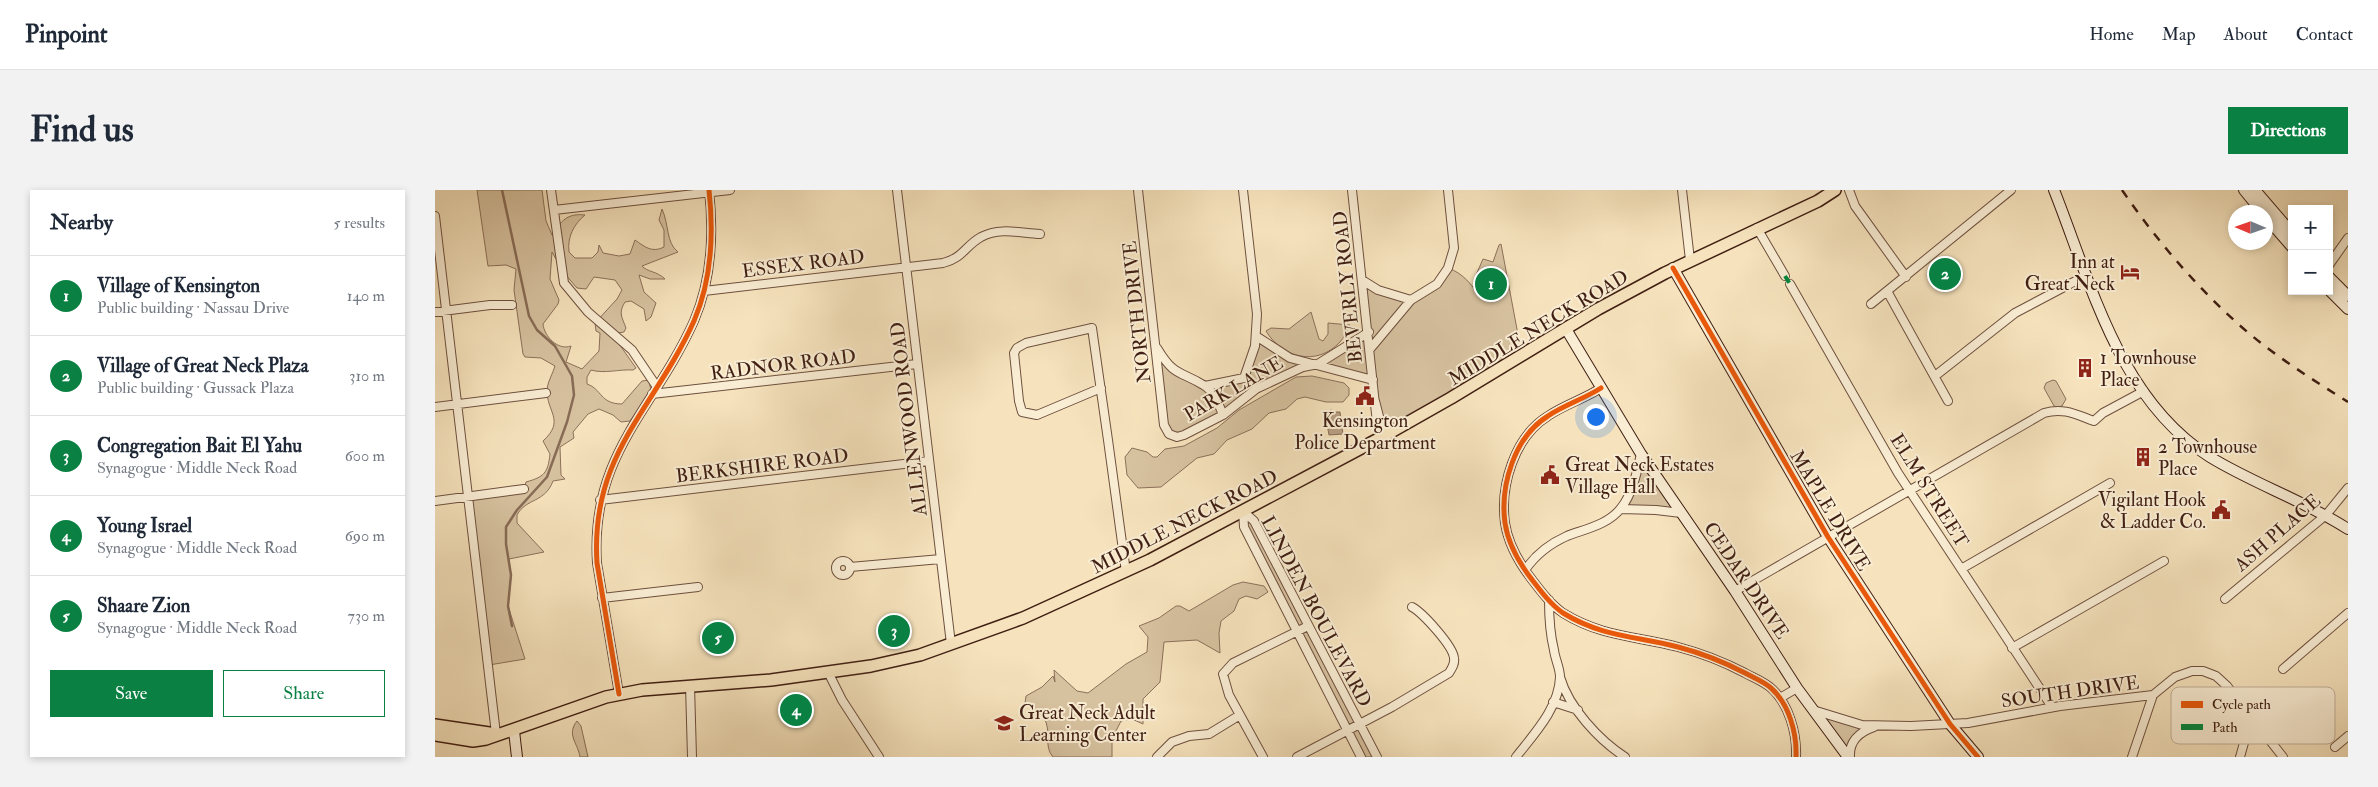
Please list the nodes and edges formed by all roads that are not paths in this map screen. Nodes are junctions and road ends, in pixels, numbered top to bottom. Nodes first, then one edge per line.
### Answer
1 (551, 190) edge
2 (730, 190) edge
3 (897, 190) edge
4 (1138, 190) edge
5 (1243, 190) edge
6 (1352, 190) edge
7 (1448, 190) edge
8 (1682, 190) edge
9 (1835, 190) edge
10 (1849, 190) edge
11 (2011, 190) edge
12 (2054, 190) edge
13 (2243, 190) edge
14 (2255, 190) edge
15 (709, 191) edge
16 (2257, 205) edge
17 (554, 210) junction
18 (435, 217) edge
19 (2273, 225) edge
20 (1757, 228) junction
21 (2288, 228) edge
22 (1040, 234) dead end
23 (2348, 238) edge
24 (2288, 242) edge
25 (2333, 259) edge
26 (1690, 260) junction
27 (906, 267) junction
28 (1673, 268) junction
29 (2087, 274) junction
30 (1785, 276) dead end
31 (1906, 277) junction
32 (1362, 280) junction
33 (2333, 281) edge
34 (1790, 284) dead end
35 (704, 291) junction
36 (1887, 292) junction
37 (2333, 294) edge
38 (2348, 296) edge
39 (1411, 300) junction
40 (1871, 304) dead end
41 (512, 305) dead end
42 (2348, 309) edge
43 (446, 310) junction
44 (435, 312) edge
45 (1567, 328) junction
46 (1369, 332) junction
47 (1256, 336) junction
48 (1156, 347) junction
49 (1370, 350) junction
50 (917, 364) junction
51 (1318, 364) junction
52 (1590, 369) junction
53 (1935, 376) junction
54 (1244, 378) junction
55 (1373, 380) junction
56 (1205, 386) junction
57 (1101, 388) junction
58 (1601, 388) junction
59 (1256, 389) junction
60 (655, 390) junction
61 (2144, 390) junction
62 (546, 393) dead end
63 (1949, 401) dead end
64 (458, 404) junction
65 (435, 407) edge
66 (1223, 415) junction
67 (1166, 431) joint
68 (1384, 436) junction
69 (1641, 454) junction
70 (929, 461) junction
71 (2110, 483) dead end
72 (2348, 488) edge
73 (524, 489) dead end
74 (1910, 491) junction
75 (469, 497) junction
76 (600, 500) junction
77 (435, 501) edge
78 (1621, 510) junction
79 (1243, 511) junction
80 (1681, 513) junction
81 (2326, 515) junction
82 (2348, 529) edge
83 (1259, 530) junction
84 (1248, 536) junction
85 (1828, 538) junction
86 (941, 559) junction
87 (2163, 561) dead end
88 (851, 567) dead end
89 (1961, 569) junction
90 (1525, 570) junction
91 (1126, 572) junction
92 (698, 587) dead end
93 (1735, 591) junction
94 (602, 598) junction
95 (2225, 599) dead end
96 (1549, 600) junction
97 (1412, 607) dead end
98 (2348, 614) edge
99 (1308, 626) junction
100 (1296, 632) junction
101 (951, 644) junction
102 (2012, 648) junction
103 (2283, 669) dead end
104 (828, 672) junction
105 (1560, 676) junction
106 (690, 685) junction
107 (2227, 687) edge
108 (1797, 688) junction
109 (619, 694) junction
110 (2153, 695) junction
111 (1780, 698) junction
112 (1553, 702) junction
113 (2052, 708) junction
114 (1578, 710) junction
115 (1813, 710) junction
116 (1240, 715) junction
117 (1359, 724) junction
118 (1950, 724) junction
119 (435, 725) edge
120 (1875, 726) junction
121 (514, 731) junction
122 (1347, 731) junction
123 (496, 734) junction
124 (435, 735) edge
125 (2348, 736) edge
126 (2244, 744) edge
127 (2272, 744) edge
128 (2335, 747) dead end
129 (517, 757) edge
130 (692, 757) edge
131 (879, 757) edge
132 (1157, 757) edge
133 (1263, 757) edge
134 (1297, 757) edge
135 (1361, 757) edge
136 (1377, 757) edge
137 (1516, 757) edge
138 (1625, 757) edge
139 (1796, 757) edge
140 (1849, 757) edge
141 (1978, 757) edge
142 (2132, 757) edge
143 (2240, 757) edge
144 (2283, 757) edge

1 - 17 street
2 - 15 street
3 - 27 street, ALLENWOOD ROAD
4 - 48 street, NORTH DRIVE
5 - 47 street
6 - 32 street, BEVERLY ROAD
7 - 39 street
8 - 26 street
9 - 20 main road, MIDDLE NECK ROAD
10 - 31 street
11 - 31 street
12 - 29 street
13 - 16 street
14 - 21 street
15 - 17 street
15 - 35 street
17 - 60 street
18 - 43 street
19 - 24 street
20 - 26 main road, MIDDLE NECK ROAD
20 - 30 street
22 - 27 street, ESSEX ROAD
23 - 25 street
26 - 28 main road, MIDDLE NECK ROAD
27 - 35 street, ESSEX ROAD
27 - 50 street, ALLENWOOD ROAD
28 - 45 main road, MIDDLE NECK ROAD
28 - 85 street, MAPLE DRIVE
29 - 53 street
29 - 61 street
31 - 36 street
32 - 39 street
32 - 46 street, BEVERLY ROAD
33 - 38 street
34 - 74 street, ELM STREET
35 - 60 street
36 - 40 street
36 - 53 street
37 - 42 street
39 - 49 street
41 - 43 street
43 - 44 street
43 - 64 street
45 - 52 street
45 - 52 street, CEDAR DRIVE
45 - 68 main road, MIDDLE NECK ROAD
46 - 49 street, BEVERLY ROAD
46 - 51 street, PARK LANE
47 - 51 street, PARK LANE
47 - 54 street
48 - 56 street, PARK LANE
48 - 67 street, NORTH DRIVE
49 - 55 street, BEVERLY ROAD
50 - 60 street, RADNOR ROAD
50 - 70 street, ALLENWOOD ROAD
51 - 55 street, PARK LANE
51 - 59 street, PARK LANE
52 - 58 street, CEDAR DRIVE
53 - 63 street
54 - 56 street
54 - 59 street
55 - 68 street, BEVERLY ROAD
56 - 66 street
57 - 57 street
57 - 91 street
58 - 69 street, CEDAR DRIVE
58 - 90 street
59 - 66 street, PARK LANE
60 - 76 street
61 - 74 street
61 - 81 street
62 - 64 street
64 - 65 street
64 - 75 street
66 - 67 street, PARK LANE
68 - 79 main road, MIDDLE NECK ROAD
69 - 78 street
69 - 80 street, CEDAR DRIVE
70 - 76 street, BERKSHIRE ROAD
70 - 86 street, ALLENWOOD ROAD
71 - 89 street
72 - 81 street, ASH PLACE
73 - 75 street
74 - 85 street
74 - 89 street, ELM STREET
75 - 77 street
75 - 123 street
76 - 94 street
78 - 80 street
78 - 90 street
79 - 83 street, LINDEN BOULEVARD
79 - 84 street, LINDEN BOULEVARD
79 - 91 main road, MIDDLE NECK ROAD
80 - 93 street, CEDAR DRIVE
81 - 82 street
81 - 95 street, ASH PLACE
83 - 84 street
83 - 99 street, LINDEN BOULEVARD
84 - 100 street, LINDEN BOULEVARD
85 - 93 street
85 - 118 street, MAPLE DRIVE
86 - 88 street
86 - 101 street, ALLENWOOD ROAD
87 - 102 street
89 - 102 street, ELM STREET
90 - 96 street
91 - 101 main road, MIDDLE NECK ROAD
92 - 94 street
93 - 108 street, CEDAR DRIVE
94 - 109 street
96 - 105 street
96 - 111 street
97 - 117 street
98 - 103 street
99 - 100 street
99 - 117 street, LINDEN BOULEVARD
100 - 116 street
100 - 122 street, LINDEN BOULEVARD
101 - 104 main road, MIDDLE NECK ROAD
102 - 113 street, ELM STREET
104 - 106 main road, MIDDLE NECK ROAD
104 - 131 street
105 - 112 street
105 - 114 street
106 - 109 main road, MIDDLE NECK ROAD
106 - 130 street
107 - 110 street, SOUTH DRIVE
108 - 111 street
108 - 115 street, CEDAR DRIVE
109 - 121 main road, MIDDLE NECK ROAD
110 - 113 street, SOUTH DRIVE
110 - 142 street
111 - 139 street
112 - 114 street
112 - 137 street
113 - 118 street, SOUTH DRIVE
114 - 138 street
115 - 120 street, SOUTH DRIVE
115 - 140 street, CEDAR DRIVE
116 - 132 street
116 - 133 street
117 - 122 street
117 - 136 street, LINDEN BOULEVARD
118 - 120 street, SOUTH DRIVE
118 - 141 street, MAPLE DRIVE
119 - 123 main road, MIDDLE NECK ROAD
120 - 140 street
121 - 123 main road, MIDDLE NECK ROAD
121 - 129 street
122 - 134 street
122 - 135 street, LINDEN BOULEVARD
123 - 124 main road, MIDDLE NECK ROAD
125 - 128 street
126 - 143 street
127 - 144 street, SOUTH DRIVE

